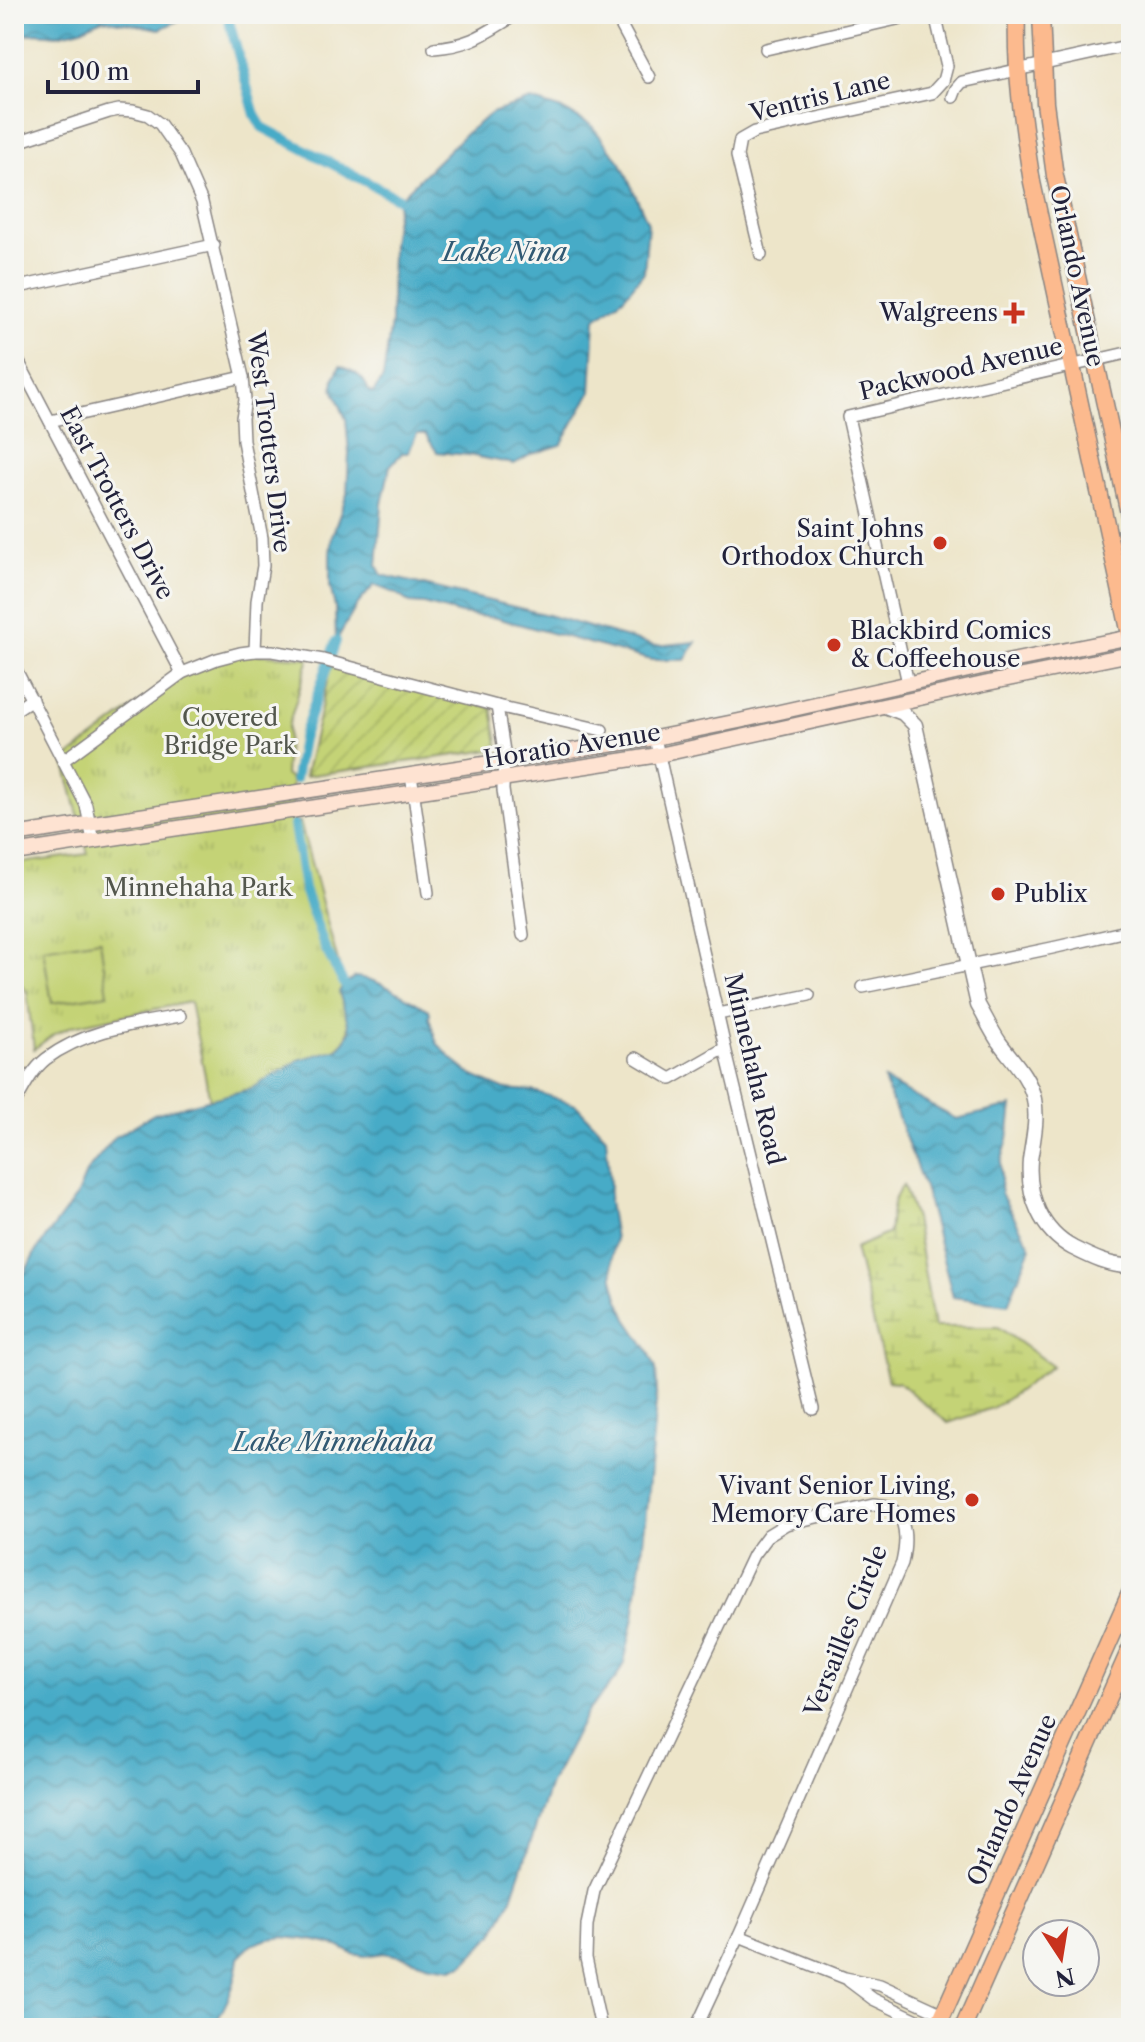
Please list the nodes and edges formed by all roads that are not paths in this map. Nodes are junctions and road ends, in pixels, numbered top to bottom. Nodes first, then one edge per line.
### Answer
1 (517, 14) edge
2 (615, 14) edge
3 (919, 14) edge
4 (935, 14) edge
5 (1017, 14) edge
6 (1041, 14) edge
7 (1131, 45) edge
8 (434, 48) dead end
9 (766, 49) dead end
10 (1042, 65) junction
11 (1017, 69) junction
12 (649, 77) dead end
13 (953, 97) dead end
14 (14, 143) edge
15 (214, 245) junction
16 (761, 255) dead end
17 (14, 288) edge
18 (1131, 352) edge
19 (14, 353) edge
20 (1096, 360) junction
21 (1073, 366) junction
22 (243, 377) junction
23 (50, 421) junction
24 (1131, 523) edge
25 (1131, 638) edge
26 (255, 651) junction
27 (1131, 654) edge
28 (14, 666) edge
29 (182, 673) junction
30 (901, 684) junction
31 (930, 696) junction
32 (32, 699) junction
33 (497, 706) junction
34 (885, 706) junction
35 (14, 711) edge
36 (915, 725) junction
37 (602, 730) dead end
38 (655, 738) junction
39 (659, 755) junction
40 (64, 760) junction
41 (505, 762) junction
42 (411, 775) junction
43 (503, 779) junction
44 (413, 793) junction
45 (91, 823) junction
46 (14, 835) edge
47 (93, 841) junction
48 (14, 853) edge
49 (428, 893) dead end
50 (1131, 930) edge
51 (523, 935) dead end
52 (968, 965) junction
53 (863, 987) dead end
54 (809, 995) dead end
55 (718, 1014) junction
56 (180, 1016) dead end
57 (725, 1048) junction
58 (636, 1058) dead end
59 (14, 1105) edge
60 (1131, 1266) edge
61 (813, 1409) dead end
62 (1131, 1591) edge
63 (1131, 1647) edge
64 (1059, 1754) junction
65 (1084, 1754) junction
66 (739, 1936) junction
67 (956, 1985) junction
68 (940, 2024) edge
69 (601, 2028) edge
70 (696, 2028) edge
71 (963, 2028) edge

1 - 8 street
2 - 12 street
3 - 9 street
4 - 16 street, Ventris Lane
5 - 11 main road, Orlando Avenue
6 - 10 main road, Orlando Avenue
7 - 10 street
10 - 11 street
10 - 20 main road, Orlando Avenue
11 - 13 street
11 - 21 main road, Orlando Avenue
14 - 15 street, West Trotters Drive
15 - 17 street
15 - 22 street, West Trotters Drive
18 - 20 street, Packwood Avenue
19 - 23 street, East Trotters Drive
20 - 21 street, Packwood Avenue
20 - 24 main road, Orlando Avenue
21 - 25 main road, Orlando Avenue
21 - 30 street, Packwood Avenue
22 - 23 street
22 - 26 street, West Trotters Drive
23 - 29 street, East Trotters Drive
25 - 30 main road, Horatio Avenue
26 - 29 street
26 - 33 street
27 - 31 main road, Horatio Avenue
28 - 32 street
29 - 40 street
30 - 34 main road
30 - 38 main road, Horatio Avenue
31 - 34 main road, Horatio Avenue
31 - 36 street
32 - 35 street
32 - 40 street
33 - 37 street
33 - 41 street
34 - 36 street
34 - 39 main road, Horatio Avenue
36 - 52 street
38 - 39 street, Minnehaha Road
38 - 41 main road, Horatio Avenue
39 - 43 main road, Horatio Avenue
39 - 55 street, Minnehaha Road
40 - 45 street
41 - 42 main road, Horatio Avenue
41 - 43 street
42 - 44 street
42 - 45 main road, Horatio Avenue
43 - 44 main road, Horatio Avenue
43 - 51 street
44 - 47 main road, Horatio Avenue
44 - 49 street
45 - 46 main road, Horatio Avenue
45 - 47 street
47 - 48 main road, Horatio Avenue
50 - 52 street
52 - 53 street
52 - 60 street
54 - 55 street
55 - 57 street, Minnehaha Road
56 - 59 street
57 - 58 street
57 - 61 street, Minnehaha Road
62 - 64 main road, Orlando Avenue
63 - 65 main road, Orlando Avenue
64 - 65 street
64 - 67 main road, Orlando Avenue
65 - 71 main road, Orlando Avenue
66 - 68 street
66 - 69 street, Versailles Circle
66 - 70 street, Versailles Circle
67 - 68 main road, Orlando Avenue
67 - 71 main road

